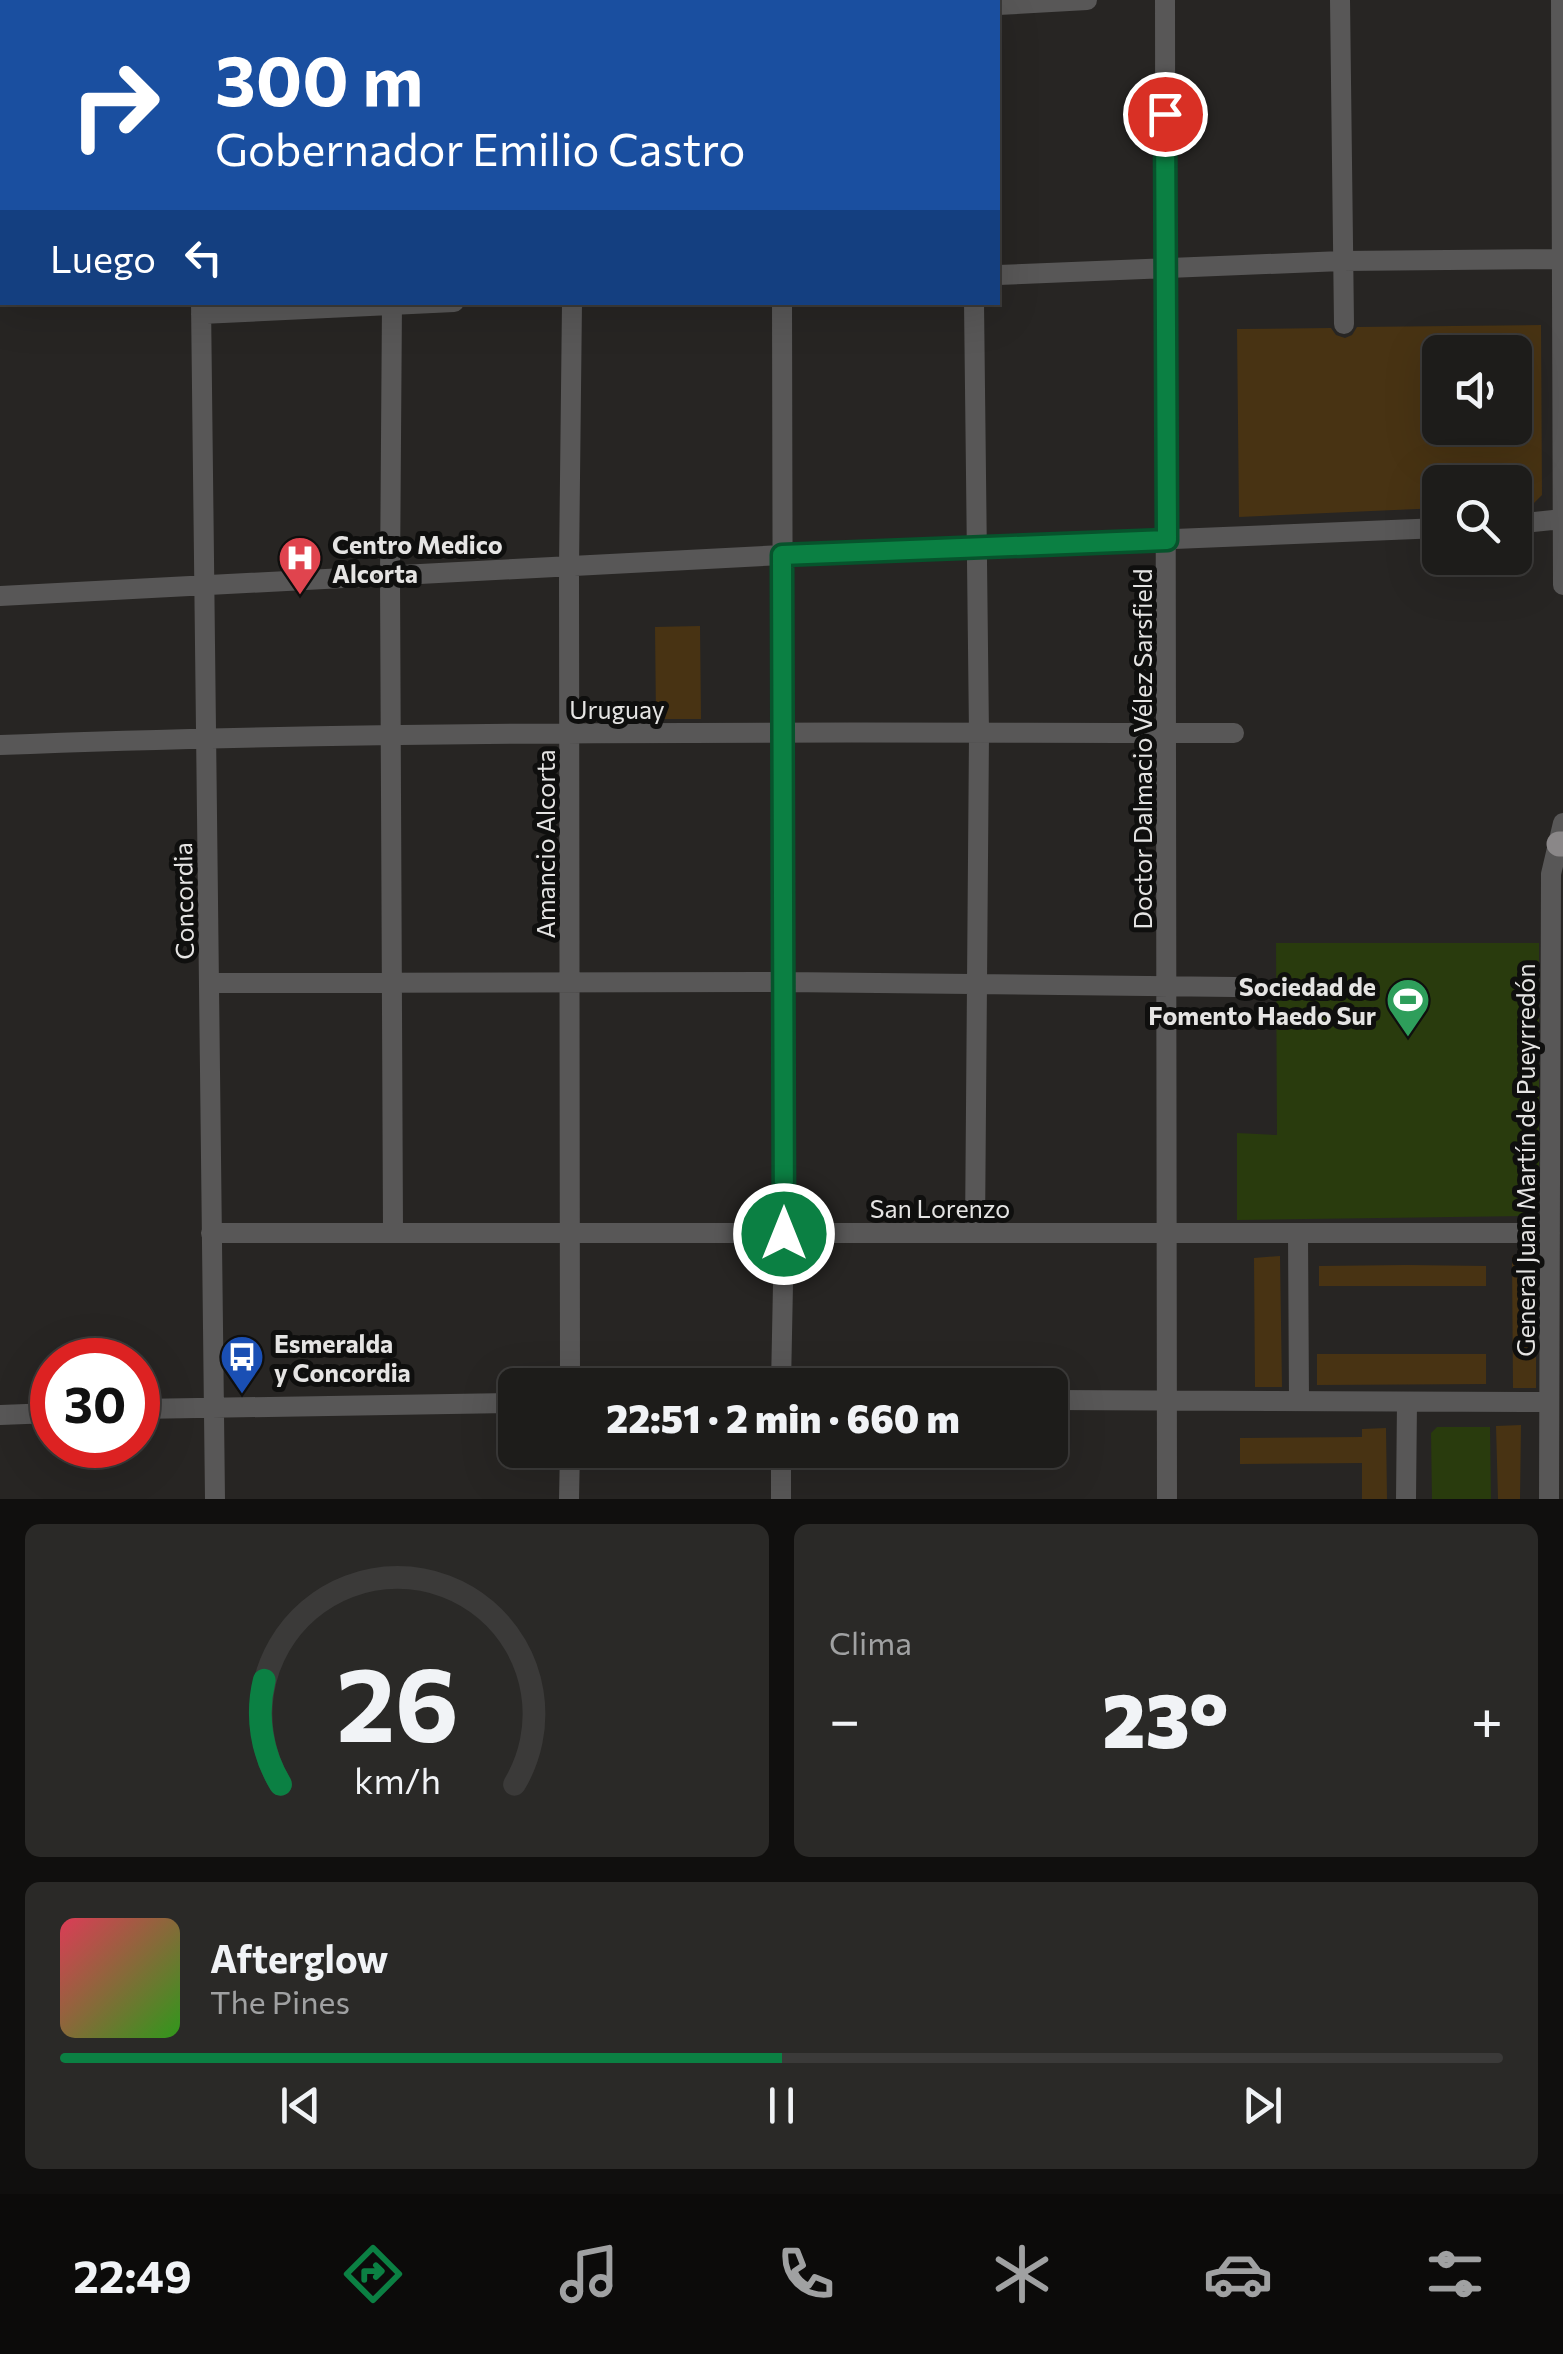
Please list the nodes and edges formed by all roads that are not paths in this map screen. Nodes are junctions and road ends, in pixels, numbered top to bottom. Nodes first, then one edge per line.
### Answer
1 (1086, 0) edge
2 (1165, 0) edge
3 (1340, 0) edge
4 (1561, 0) edge
5 (1000, 5) edge
6 (1562, 79) edge
7 (1560, 259) junction
8 (1342, 260) junction
9 (1166, 266) junction
10 (1000, 275) edge
11 (344, 305) edge
12 (392, 305) edge
13 (572, 305) edge
14 (782, 305) edge
15 (974, 305) edge
16 (201, 308) edge
17 (1344, 324) dead end
18 (1562, 328) edge
19 (1563, 519) edge
20 (1532, 522) edge
21 (1422, 529) edge
22 (1167, 540) junction
23 (974, 547) junction
24 (782, 555) junction
25 (569, 567) junction
26 (390, 577) junction
27 (202, 584) junction
28 (1563, 585) edge
29 (0, 596) edge
30 (782, 733) junction
31 (1167, 733) junction
32 (1234, 733) dead end
33 (571, 734) junction
34 (978, 734) junction
35 (392, 735) junction
36 (206, 737) junction
37 (0, 745) edge
38 (1562, 837) edge
39 (784, 982) junction
40 (569, 983) junction
41 (208, 984) junction
42 (393, 984) junction
43 (976, 984) junction
44 (1166, 986) junction
45 (1235, 988) dead end
46 (1557, 1204) edge
47 (393, 1230) junction
48 (211, 1232) junction
49 (975, 1232) junction
50 (1550, 1233) junction
51 (571, 1234) junction
52 (784, 1234) junction
53 (1165, 1234) junction
54 (1298, 1234) junction
55 (570, 1368) edge
56 (781, 1368) edge
57 (1165, 1399) junction
58 (1068, 1400) edge
59 (1299, 1401) junction
60 (1407, 1402) junction
61 (1549, 1402) junction
62 (498, 1403) edge
63 (214, 1406) junction
64 (160, 1408) edge
65 (30, 1414) edge
66 (0, 1415) edge
67 (570, 1468) edge
68 (781, 1468) edge
69 (215, 1499) edge
70 (569, 1499) edge
71 (781, 1499) edge
72 (1166, 1499) edge
73 (1406, 1499) edge
74 (1549, 1499) edge

1 - 5 street
2 - 9 street, Doctor Dalmacio Vélez Sarsfield
3 - 8 street
4 - 6 street
6 - 7 street
7 - 8 street
7 - 18 street
8 - 9 street
8 - 17 street
9 - 10 street
9 - 22 street, Doctor Dalmacio Vélez Sarsfield
11 - 16 street
12 - 26 street
13 - 25 street, Amancio Alcorta
14 - 24 street
15 - 23 street
16 - 27 street, Concordia
18 - 19 street
19 - 20 street
19 - 28 street
21 - 22 street
22 - 23 street
22 - 31 street, Doctor Dalmacio Vélez Sarsfield
23 - 24 street
23 - 34 street
24 - 25 street
24 - 30 street
25 - 26 street
25 - 33 street, Amancio Alcorta
26 - 27 street
26 - 35 street
27 - 29 street
27 - 36 street, Concordia
30 - 33 street, Uruguay
30 - 34 street, Uruguay
30 - 39 street
31 - 32 street, Uruguay
31 - 34 street, Uruguay
31 - 44 street, Doctor Dalmacio Vélez Sarsfield
33 - 35 street, Uruguay
33 - 40 street, Amancio Alcorta
34 - 43 street
35 - 36 street, Uruguay
35 - 42 street
36 - 37 street, Uruguay
36 - 41 street, Concordia
38 - 46 street, General Juan Martín de Pueyrredón
39 - 40 street
39 - 43 street
39 - 52 street
40 - 42 street
40 - 51 street, Amancio Alcorta
41 - 42 street
41 - 48 street, Concordia
42 - 47 street
43 - 44 street
43 - 49 street
44 - 45 street
44 - 53 street, Doctor Dalmacio Vélez Sarsfield
46 - 50 street, General Juan Martín de Pueyrredón
47 - 48 street, San Lorenzo
47 - 51 street, San Lorenzo
48 - 63 street, Concordia
49 - 52 street, San Lorenzo
49 - 53 street, San Lorenzo
50 - 54 street, San Lorenzo
50 - 61 street, General Juan Martín de Pueyrredón
51 - 52 street, San Lorenzo
51 - 55 street, Amancio Alcorta
52 - 56 street
53 - 54 street, San Lorenzo
53 - 57 street, Doctor Dalmacio Vélez Sarsfield
54 - 59 street
57 - 58 street
57 - 59 street
57 - 72 street, Doctor Dalmacio Vélez Sarsfield
59 - 60 street
60 - 61 street
60 - 73 street
61 - 74 street, General Juan Martín de Pueyrredón
62 - 63 street
63 - 64 street
63 - 69 street, Concordia
65 - 66 street
67 - 70 street
68 - 71 street

